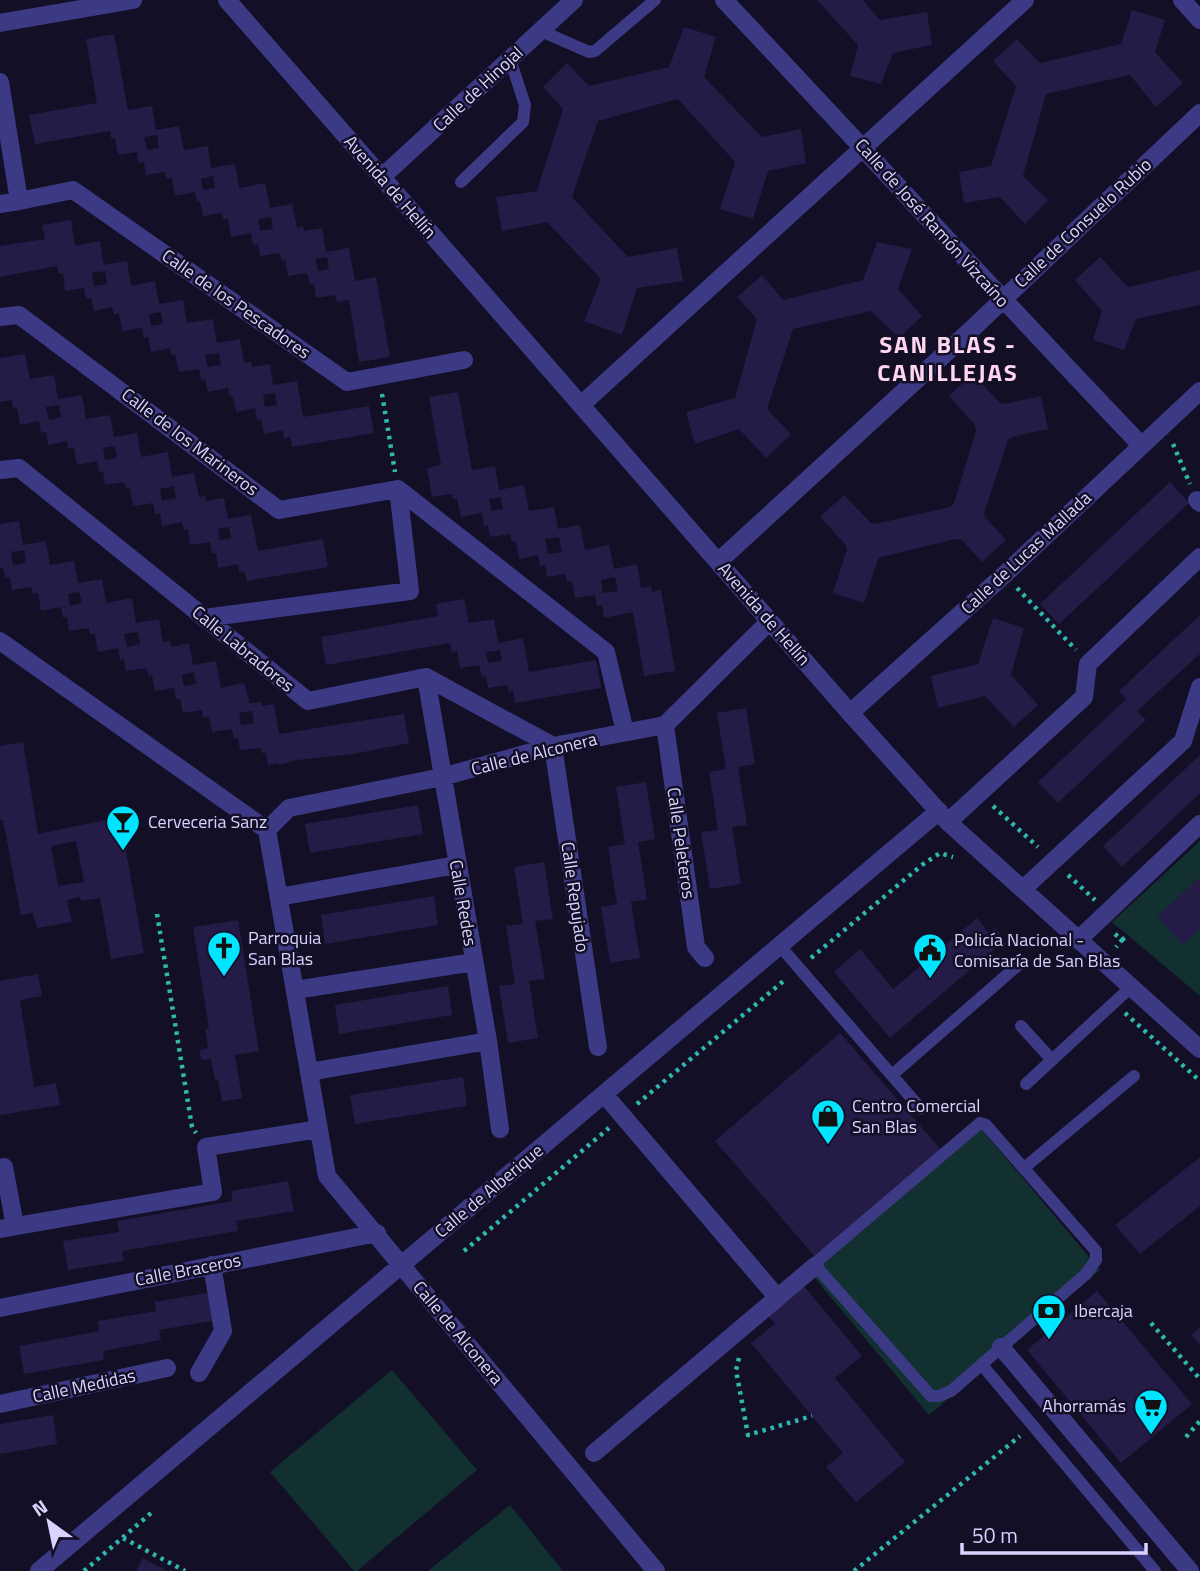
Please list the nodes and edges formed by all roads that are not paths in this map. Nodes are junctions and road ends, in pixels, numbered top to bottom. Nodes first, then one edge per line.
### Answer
1 (18, 0) edge
2 (134, 0) edge
3 (227, 0) edge
4 (574, 0) edge
5 (655, 0) edge
6 (724, 0) edge
7 (1024, 0) edge
8 (1181, 0) edge
9 (21, 19) junction
10 (1200, 20) edge
11 (0, 23) edge
12 (541, 31) junction
13 (510, 59) junction
14 (0, 82) edge
15 (1200, 113) edge
16 (864, 149) junction
17 (382, 177) junction
18 (461, 183) dead end
19 (19, 201) junction
20 (0, 204) edge
21 (1002, 300) junction
22 (0, 317) edge
23 (464, 360) dead end
24 (1200, 391) edge
25 (581, 405) junction
26 (1141, 445) junction
27 (0, 470) edge
28 (398, 489) junction
29 (1200, 557) edge
30 (719, 561) junction
31 (204, 618) junction
32 (770, 621) junction
33 (0, 642) edge
34 (426, 677) junction
35 (1200, 687) edge
36 (850, 713) junction
37 (665, 725) junction
38 (625, 732) junction
39 (553, 746) junction
40 (442, 777) junction
41 (944, 816) junction
42 (1200, 824) edge
43 (267, 830) junction
44 (456, 865) junction
45 (1023, 889) junction
46 (279, 897) junction
47 (1078, 940) junction
48 (780, 946) junction
49 (705, 958) dead end
50 (474, 962) junction
51 (1017, 966) dead end
52 (1131, 987) junction
53 (295, 990) junction
54 (1021, 1026) dead end
55 (488, 1041) junction
56 (598, 1047) dead end
57 (1200, 1049) edge
58 (1052, 1060) junction
59 (309, 1072) junction
60 (892, 1075) junction
61 (1134, 1076) dead end
62 (1026, 1084) dead end
63 (604, 1094) junction
64 (921, 1109) dead end
65 (319, 1129) junction
66 (500, 1129) dead end
67 (0, 1168) edge
68 (1024, 1168) junction
69 (7, 1228) edge
70 (377, 1233) junction
71 (212, 1265) junction
72 (401, 1265) junction
73 (815, 1266) junction
74 (777, 1297) junction
75 (0, 1308) edge
76 (1001, 1347) junction
77 (982, 1365) junction
78 (167, 1368) dead end
79 (199, 1373) dead end
80 (0, 1404) edge
81 (594, 1453) dead end
82 (39, 1571) edge
83 (656, 1571) edge
84 (1155, 1571) edge
85 (1190, 1571) edge

1 - 9 street
2 - 9 street
3 - 17 street, Avenida de Hellín
4 - 12 street, Calle de Hinojal
5 - 12 lane
6 - 16 street, Calle de José Ramón Vizcaíno
7 - 16 street
8 - 10 street
9 - 11 street
12 - 13 street, Calle de Hinojal
13 - 17 street, Calle de Hinojal
13 - 18 lane
14 - 19 street
15 - 21 street, Calle de Consuelo Rubio
16 - 21 street, Calle de José Ramón Vizcaíno
16 - 25 street
17 - 25 street, Avenida de Hellín
19 - 20 street
19 - 23 street, Calle de los Pescadores
21 - 26 street, Calle de José Ramón Vizcaíno
21 - 30 street, Calle de Consuelo Rubio
22 - 28 street, Calle de los Marineros
24 - 26 street, Calle de Lucas Mallada
25 - 30 street, Avenida de Hellín
26 - 36 street, Calle de Lucas Mallada
27 - 31 street, Calle Labradores
28 - 31 street
28 - 38 street
29 - 41 street
30 - 32 street, Avenida de Hellín
31 - 34 street, Calle Labradores
32 - 36 street, Avenida de Hellín
32 - 37 street
33 - 43 street
34 - 39 street
34 - 40 street, Calle Redes
35 - 45 street
36 - 41 street, Avenida de Hellín
37 - 38 street, Calle de Alconera
37 - 49 street, Calle Peleteros
38 - 39 street, Calle de Alconera
39 - 40 street, Calle de Alconera
39 - 56 street, Calle Repujado
40 - 43 street, Calle de Alconera
40 - 44 street, Calle Redes
41 - 45 street, Avenida de Hellín
41 - 48 street, Calle de Alberique
42 - 47 street
43 - 46 street, Calle de Alconera
44 - 46 street
44 - 50 street, Calle Redes
45 - 47 street, Avenida de Hellín
46 - 53 street, Calle de Alconera
47 - 52 street, Avenida de Hellín
48 - 60 lane
48 - 63 street, Calle de Alberique
50 - 53 street
50 - 55 street, Calle Redes
51 - 60 lane
52 - 57 street, Avenida de Hellín
52 - 58 lane
53 - 59 street, Calle de Alconera
54 - 58 lane
55 - 59 street
55 - 66 street, Calle Redes
58 - 62 lane
59 - 65 street, Calle de Alconera
60 - 64 lane
61 - 68 lane
63 - 72 street, Calle de Alberique
63 - 74 street
65 - 69 street
65 - 70 street, Calle de Alconera
67 - 69 street
68 - 73 lane
68 - 76 lane
70 - 71 street, Calle Braceros
70 - 72 street, Calle de Alconera
71 - 75 street, Calle Braceros
71 - 79 street
72 - 82 street, Calle de Alberique
72 - 83 street, Calle de Alconera
73 - 74 street
73 - 77 lane
74 - 81 street
76 - 77 lane
76 - 85 street
77 - 84 lane
78 - 80 street, Calle Medidas

